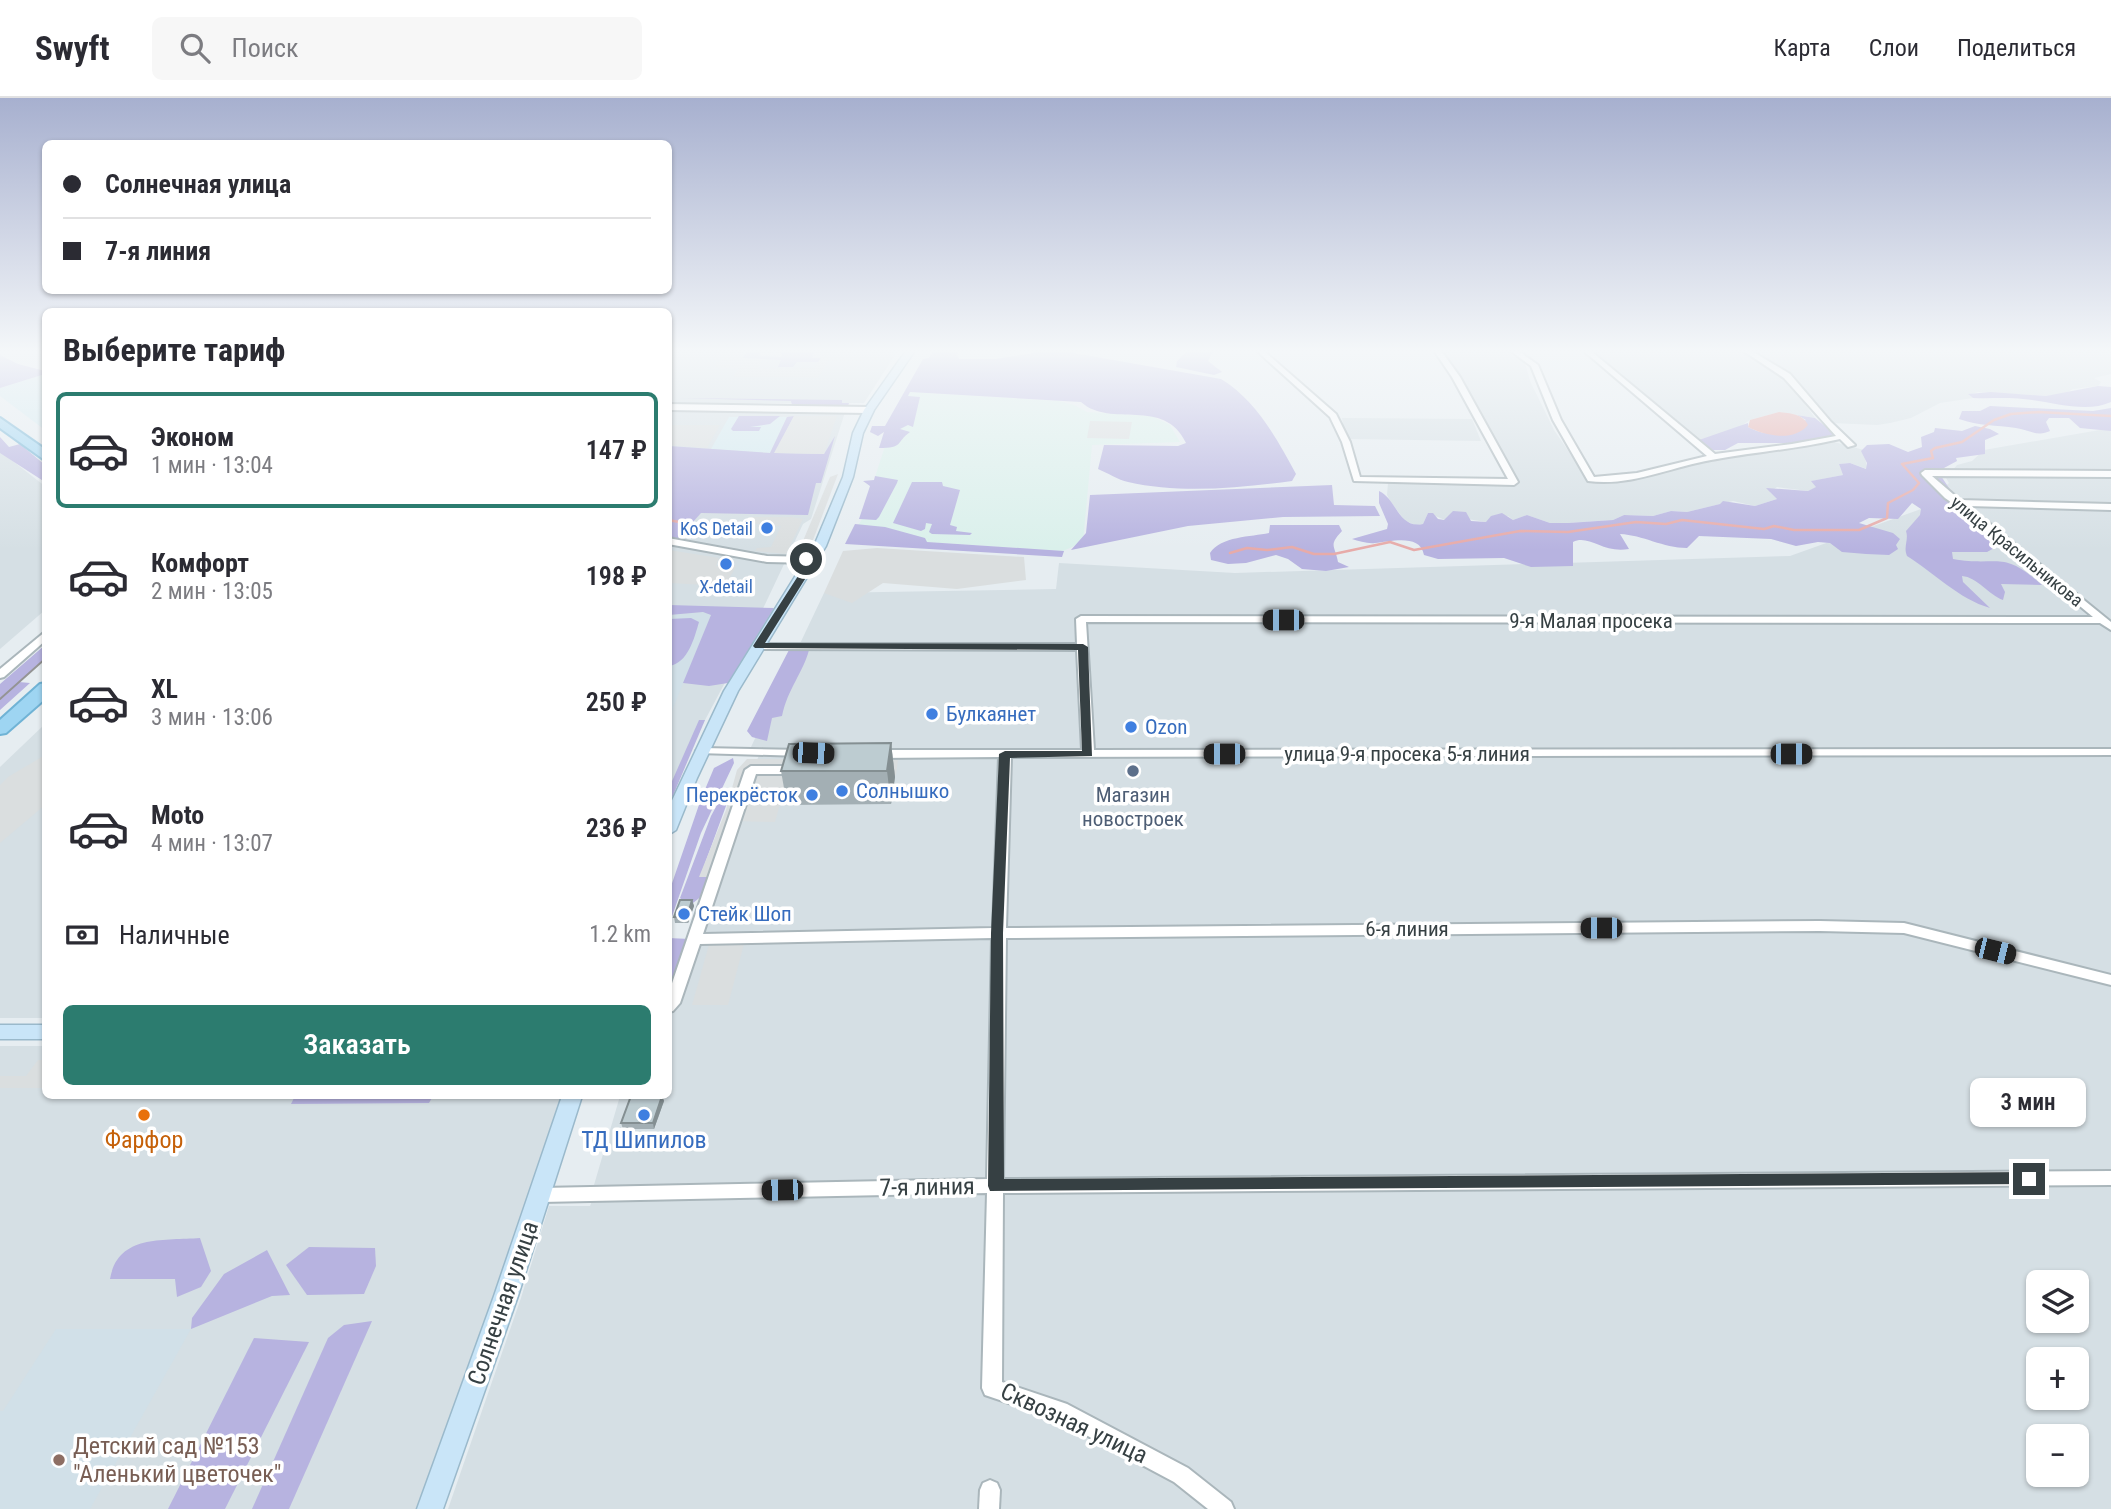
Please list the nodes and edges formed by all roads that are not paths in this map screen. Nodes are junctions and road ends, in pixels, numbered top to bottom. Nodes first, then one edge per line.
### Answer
1 (9, 418) edge
2 (865, 418) edge
3 (1334, 418) edge
4 (1479, 418) edge
5 (1556, 418) edge
6 (1666, 418) edge
7 (1823, 418) edge
8 (3, 427) edge
9 (1840, 437) junction
10 (42, 442) edge
11 (1851, 445) dead end
12 (42, 454) edge
13 (1713, 457) junction
14 (1925, 473) joint
15 (2111, 474) edge
16 (1960, 503) junction
17 (2111, 507) edge
18 (672, 542) edge
19 (813, 560) junction
20 (2107, 623) edge
21 (42, 638) edge
22 (758, 646) junction
23 (1083, 647) junction
24 (0, 675) edge
25 (42, 692) edge
26 (0, 729) edge
27 (702, 751) junction
28 (2111, 752) edge
29 (867, 754) edge
30 (894, 754) junction
31 (1005, 754) junction
32 (1088, 754) junction
33 (892, 770) edge
34 (672, 821) edge
35 (997, 933) junction
36 (696, 939) junction
37 (2111, 980) edge
38 (672, 1004) edge
39 (0, 1032) edge
40 (42, 1032) edge
41 (571, 1099) edge
42 (2111, 1178) edge
43 (996, 1186) junction
44 (541, 1195) junction
45 (430, 1509) edge
46 (1224, 1509) edge

1 - 10 main road
2 - 19 main road
3 - 4 street
5 - 13 street
6 - 13 street
7 - 9 street
8 - 12 main road
9 - 11 street
9 - 13 street
14 - 15 street
14 - 16 street, улица Красильникова
16 - 17 street
16 - 20 street, улица Красильникова
18 - 19 street
19 - 22 main road
20 - 23 street, 9-я Малая просека
21 - 24 street
22 - 23 street
22 - 27 main road
23 - 32 street
25 - 26 main road
27 - 34 main road
27 - 36 street
28 - 32 street, улица 9-я просека 5-я линия
29 - 30 street, улица 9-я просека 5-я линия
30 - 31 street, улица 9-я просека 5-я линия
30 - 33 street
31 - 32 street, улица 9-я просека 5-я линия
31 - 35 street, Сквозная улица
35 - 36 street, 6-я линия
35 - 37 street, 6-я линия
35 - 43 street, Сквозная улица
36 - 38 street
39 - 40 main road
41 - 44 main road, Солнечная улица
42 - 43 street, 7-я линия
43 - 44 street, 7-я линия
43 - 46 street, Сквозная улица
44 - 45 main road, Солнечная улица

